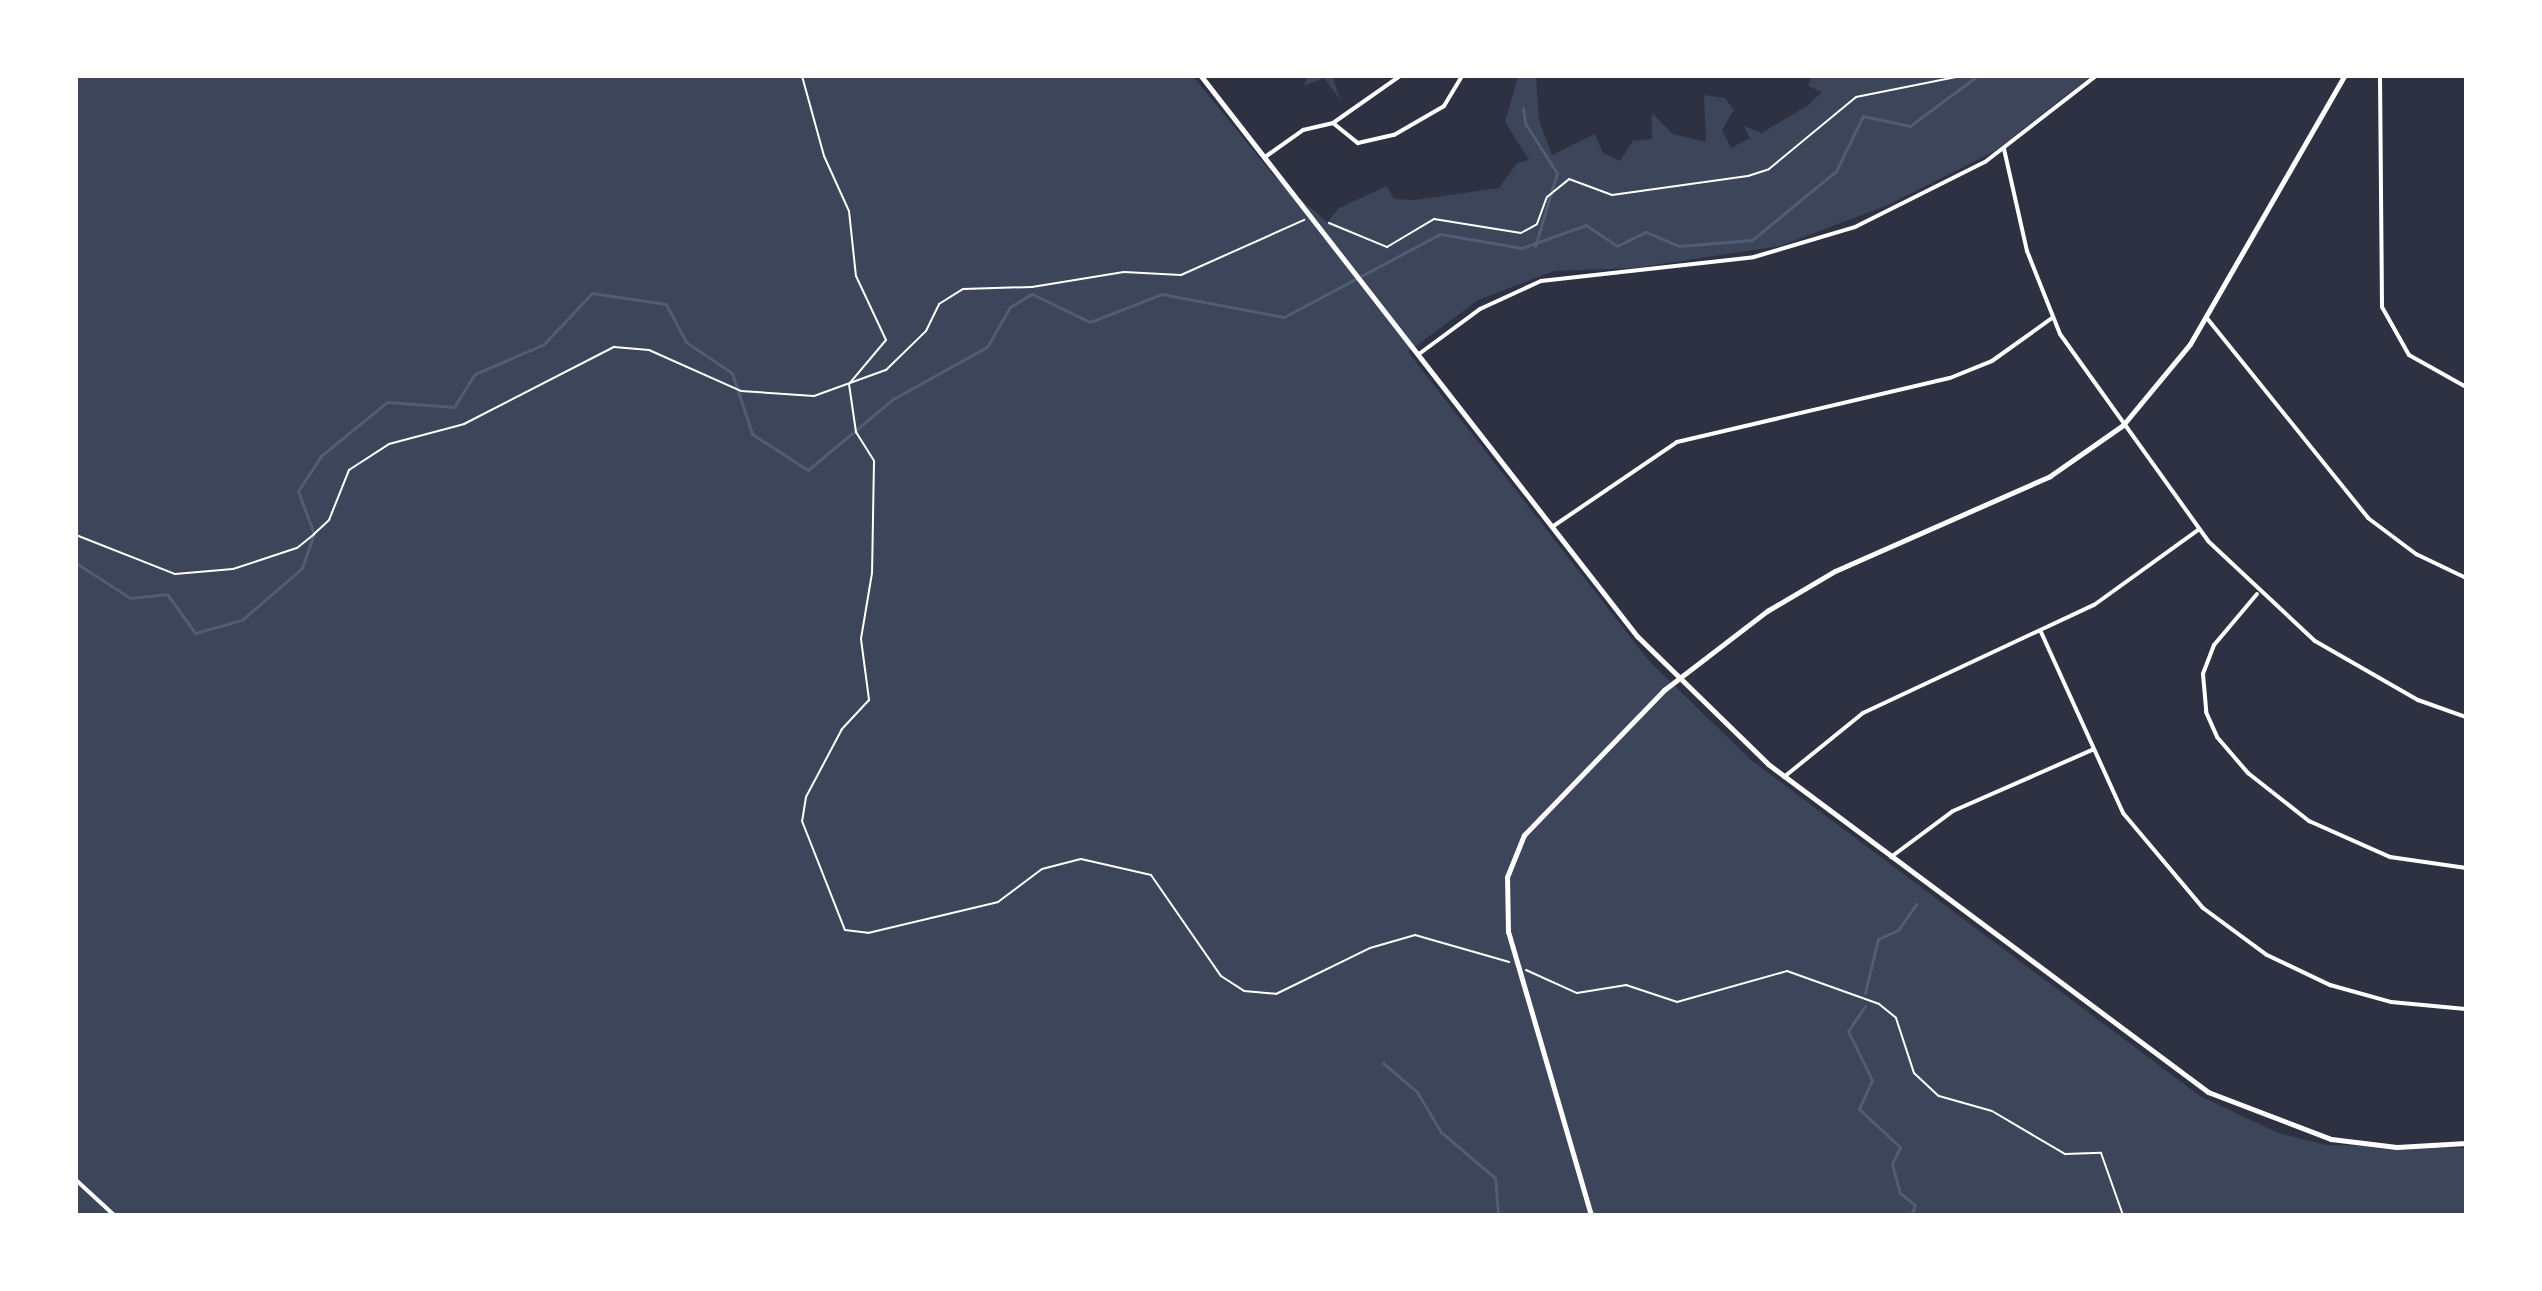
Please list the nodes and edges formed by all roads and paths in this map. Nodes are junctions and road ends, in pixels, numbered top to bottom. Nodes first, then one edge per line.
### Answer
1 (802, 76) edge
2 (1201, 76) edge
3 (1400, 76) edge
4 (1462, 76) edge
5 (1961, 76) edge
6 (2096, 76) edge
7 (2344, 76) edge
8 (2380, 76) edge
9 (1333, 123) junction
10 (2004, 149) junction
11 (1265, 157) junction
12 (1305, 219) dead end
13 (1329, 223) dead end
14 (2206, 317) junction
15 (2052, 318) junction
16 (1419, 354) junction
17 (2466, 387) edge
18 (849, 388) junction
19 (2123, 425) junction
20 (1552, 527) junction
21 (2199, 529) junction
22 (76, 535) edge
23 (2466, 578) edge
24 (2257, 594) junction
25 (2041, 632) junction
26 (1676, 680) junction
27 (2466, 717) edge
28 (2092, 750) junction
29 (1784, 777) junction
30 (1891, 857) junction
31 (2466, 868) edge
32 (1517, 965) junction
33 (2466, 1009) edge
34 (2466, 1143) edge
35 (76, 1180) edge
36 (114, 1215) edge
37 (1591, 1215) edge
38 (2123, 1215) edge

1 - 18 path
2 - 11 street
3 - 9 street
4 - 9 street
5 - 13 path
6 - 10 street
7 - 14 street
8 - 17 street
9 - 11 street
10 - 15 street
10 - 16 street
11 - 16 street
12 - 18 path
14 - 19 street
14 - 23 street
15 - 19 street
15 - 20 street
16 - 20 street
18 - 22 path
18 - 32 path
19 - 21 street
19 - 26 street
20 - 26 street
21 - 24 street
21 - 25 street
24 - 27 street
24 - 31 street
25 - 28 street
25 - 29 street
26 - 29 street
26 - 32 street
28 - 30 street
28 - 33 street
29 - 30 street
30 - 34 street
32 - 37 street
32 - 38 path
35 - 36 street

